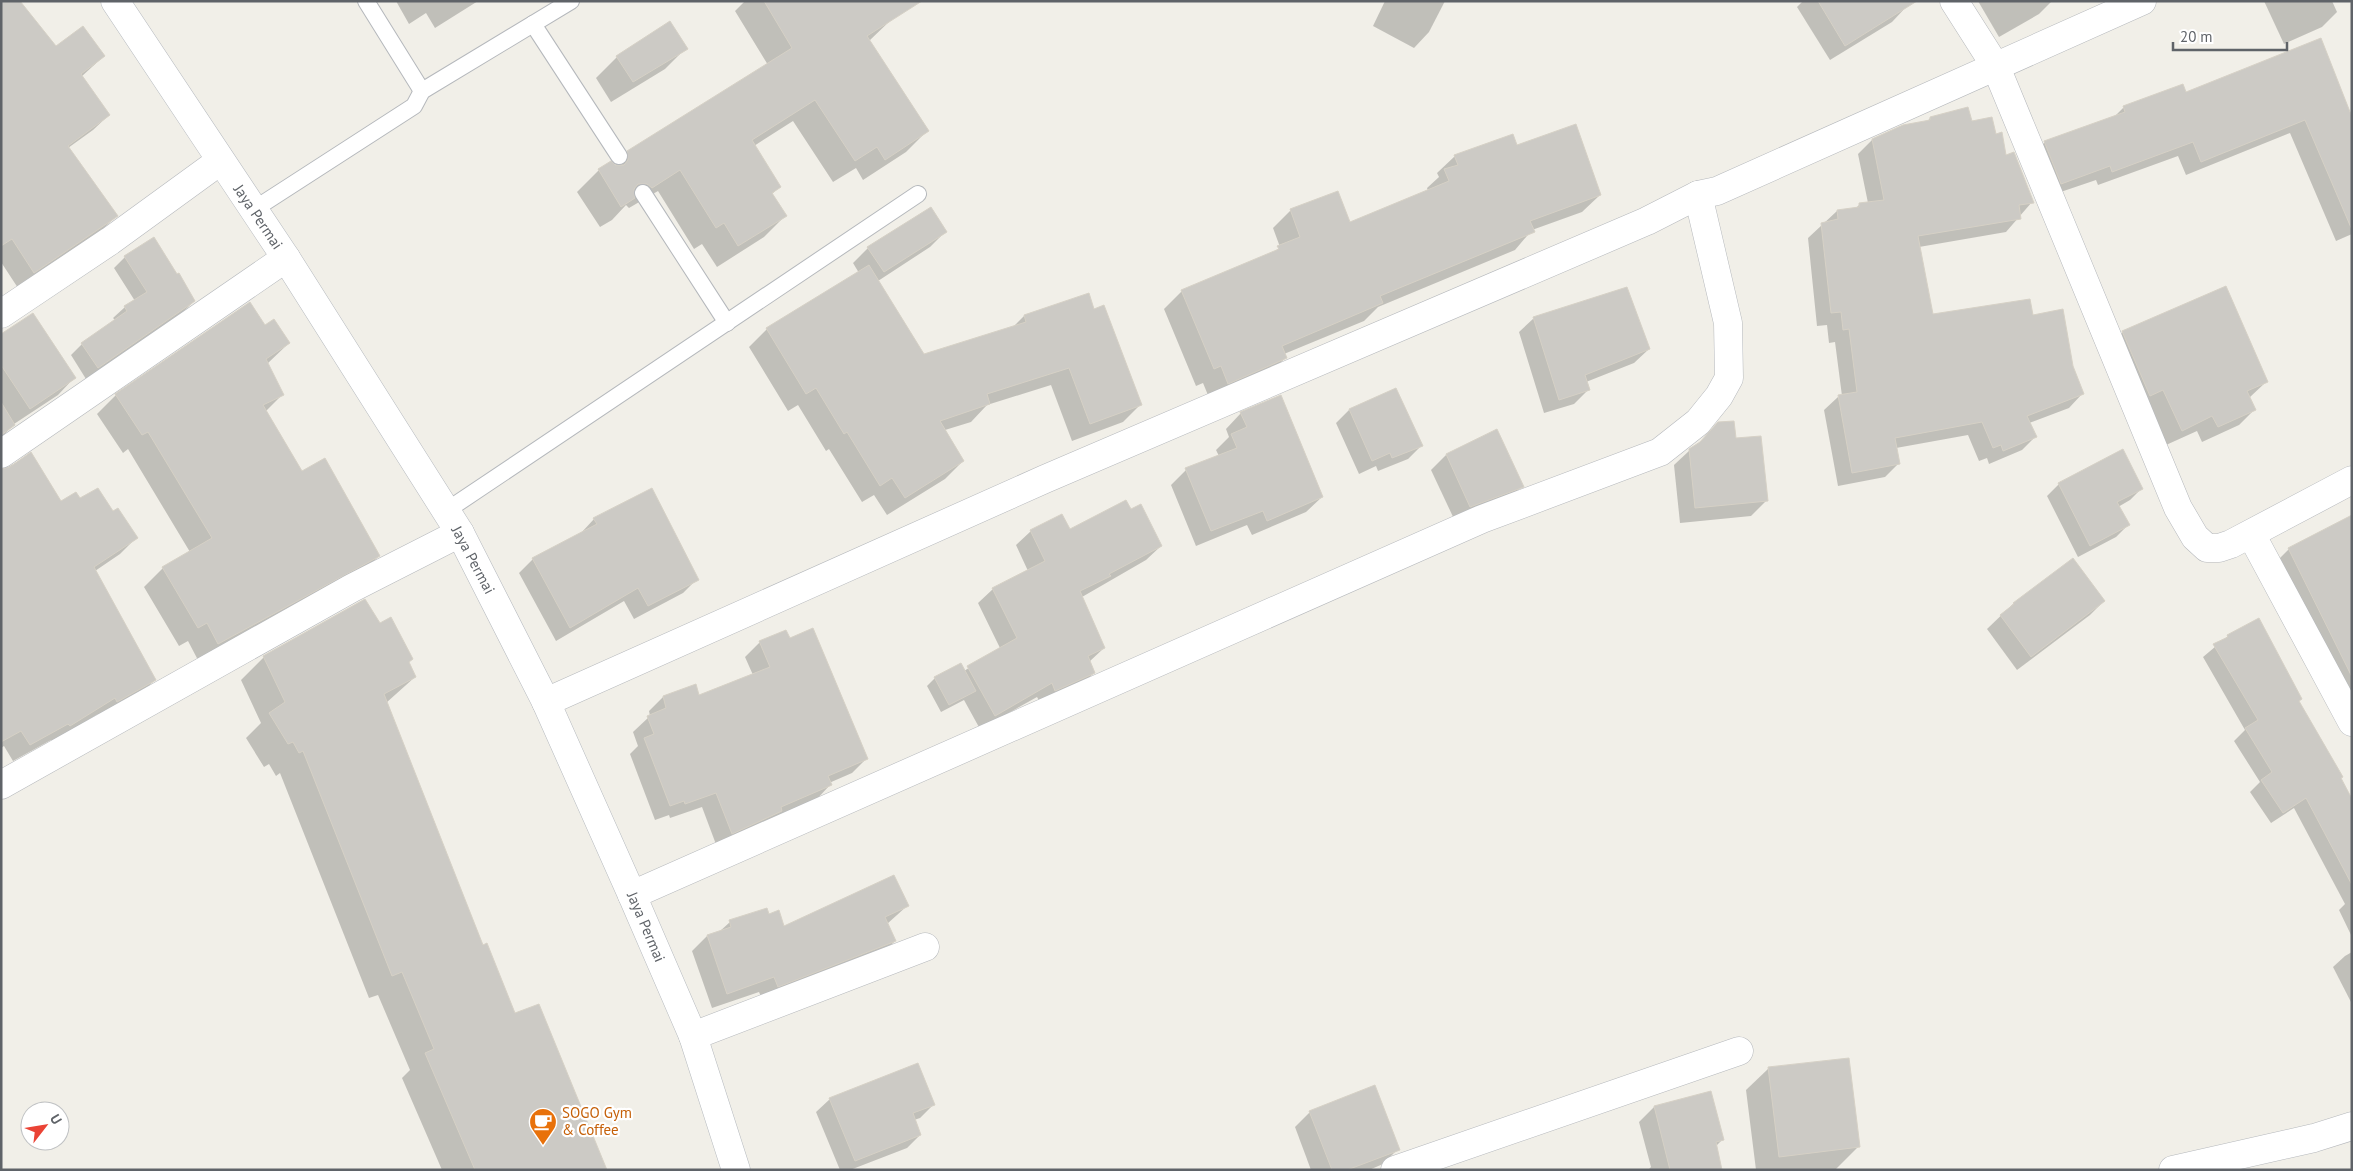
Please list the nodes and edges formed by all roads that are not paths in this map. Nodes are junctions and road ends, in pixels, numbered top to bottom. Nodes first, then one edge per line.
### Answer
1 (114, 1) edge
2 (366, 1) edge
3 (571, 1) edge
4 (1954, 1) edge
5 (2142, 1) edge
6 (533, 24) junction
7 (1996, 67) junction
8 (422, 90) junction
9 (619, 156) dead end
10 (220, 161) junction
11 (642, 193) dead end
12 (1708, 193) junction
13 (918, 194) dead end
14 (252, 210) junction
15 (286, 258) junction
16 (1, 314) edge
17 (727, 323) junction
18 (1, 454) edge
19 (2352, 480) edge
20 (453, 522) junction
21 (2251, 534) junction
22 (546, 702) junction
23 (2352, 722) edge
24 (1, 785) edge
25 (632, 895) junction
26 (924, 947) dead end
27 (693, 1036) junction
28 (1739, 1051) dead end
29 (2352, 1126) edge
30 (736, 1170) edge
31 (1395, 1170) edge
32 (2174, 1170) edge

1 - 10 street, Jaya Permai
2 - 8 lane
3 - 6 lane
4 - 7 street
5 - 7 street
6 - 8 lane
6 - 9 lane
7 - 12 street
7 - 21 street
8 - 14 lane
10 - 14 street, Jaya Permai
10 - 16 street
11 - 17 lane
12 - 22 street
12 - 25 street
13 - 17 lane
14 - 15 street, Jaya Permai
15 - 18 street
15 - 20 street, Jaya Permai
17 - 20 lane
19 - 21 street
20 - 22 street, Jaya Permai
20 - 24 street
21 - 23 street
22 - 25 street, Jaya Permai
25 - 27 street, Jaya Permai
26 - 27 street
27 - 30 street, Jaya Permai
28 - 31 street
29 - 32 street

